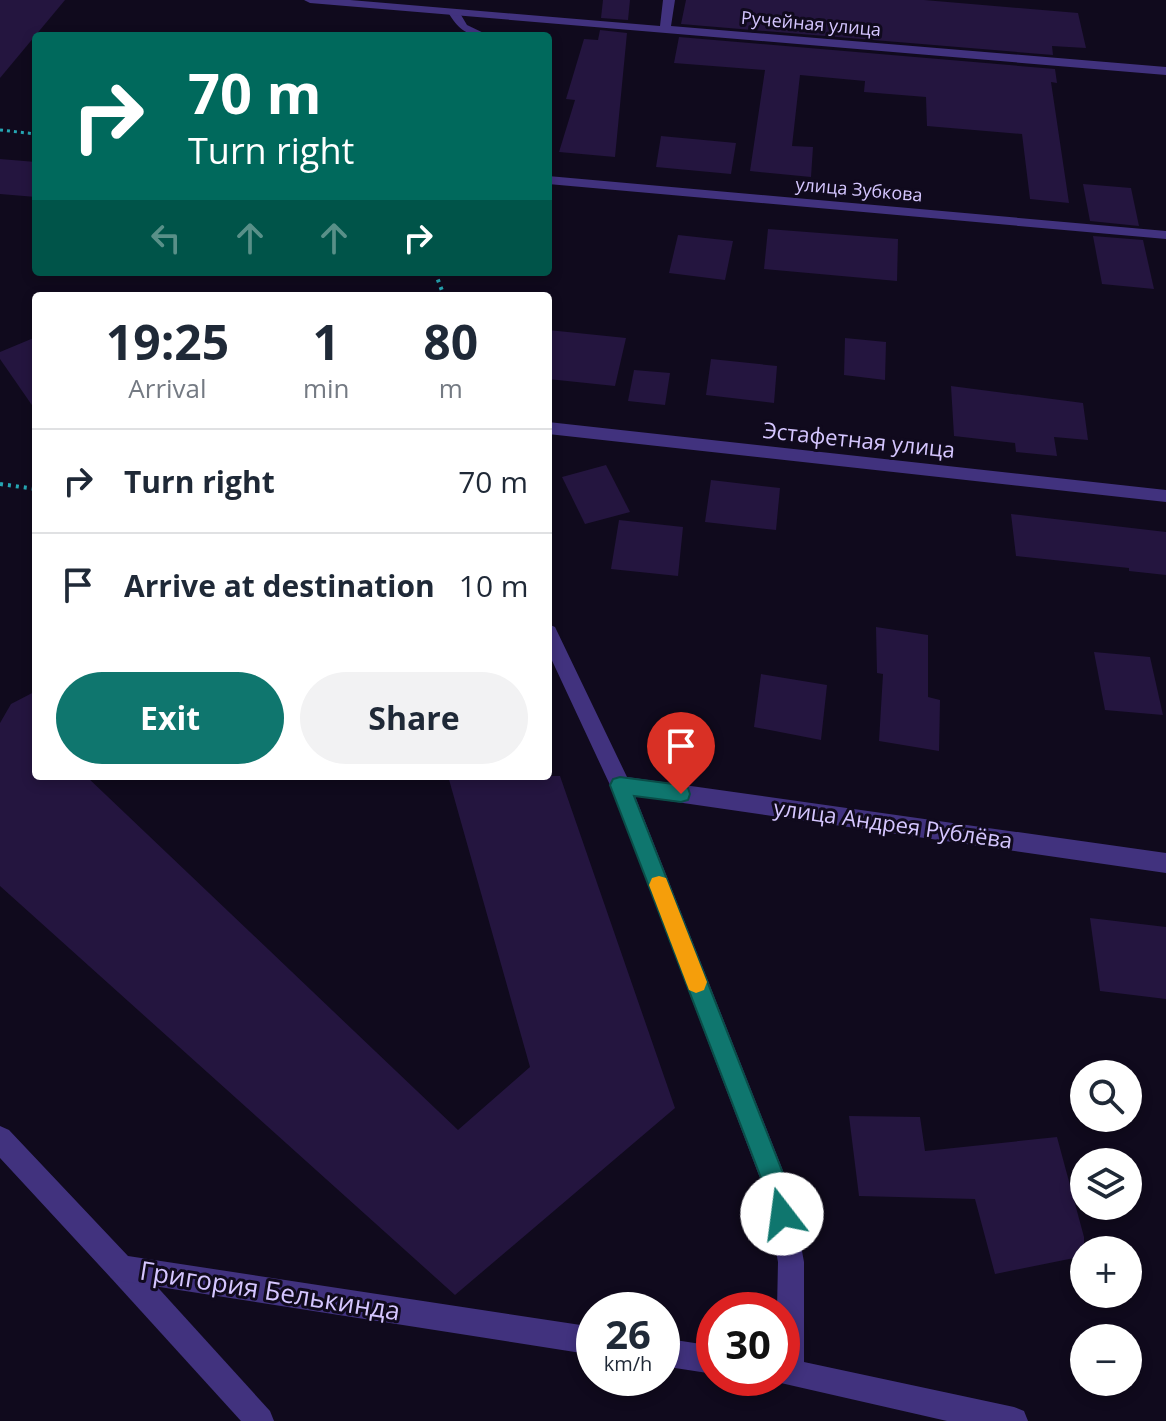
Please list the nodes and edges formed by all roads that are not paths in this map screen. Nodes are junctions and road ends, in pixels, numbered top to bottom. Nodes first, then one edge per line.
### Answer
1 (310, 0) edge
2 (669, 0) edge
3 (356, 2) edge
4 (454, 12) junction
5 (665, 29) junction
6 (475, 32) edge
7 (1166, 71) edge
8 (552, 180) edge
9 (1166, 235) edge
10 (552, 428) edge
11 (1166, 496) edge
12 (552, 640) edge
13 (620, 785) junction
14 (1166, 863) edge
15 (0, 1139) edge
16 (121, 1268) junction
17 (790, 1292) edge
18 (576, 1338) edge
19 (800, 1374) edge
20 (260, 1421) edge
21 (1014, 1421) edge

1 - 3 street, Ручейная улица
2 - 5 street
3 - 4 street, Ручейная улица
4 - 5 street, Ручейная улица
4 - 6 street
5 - 7 street, Ручейная улица
8 - 9 street, улица Зубкова
10 - 11 street, Эстафетная улица
12 - 13 street
13 - 14 street, улица Андрея Рублёва
13 - 17 street
15 - 16 street, Григория Белькинда
16 - 18 street, Григория Белькинда
16 - 20 street
19 - 21 street

